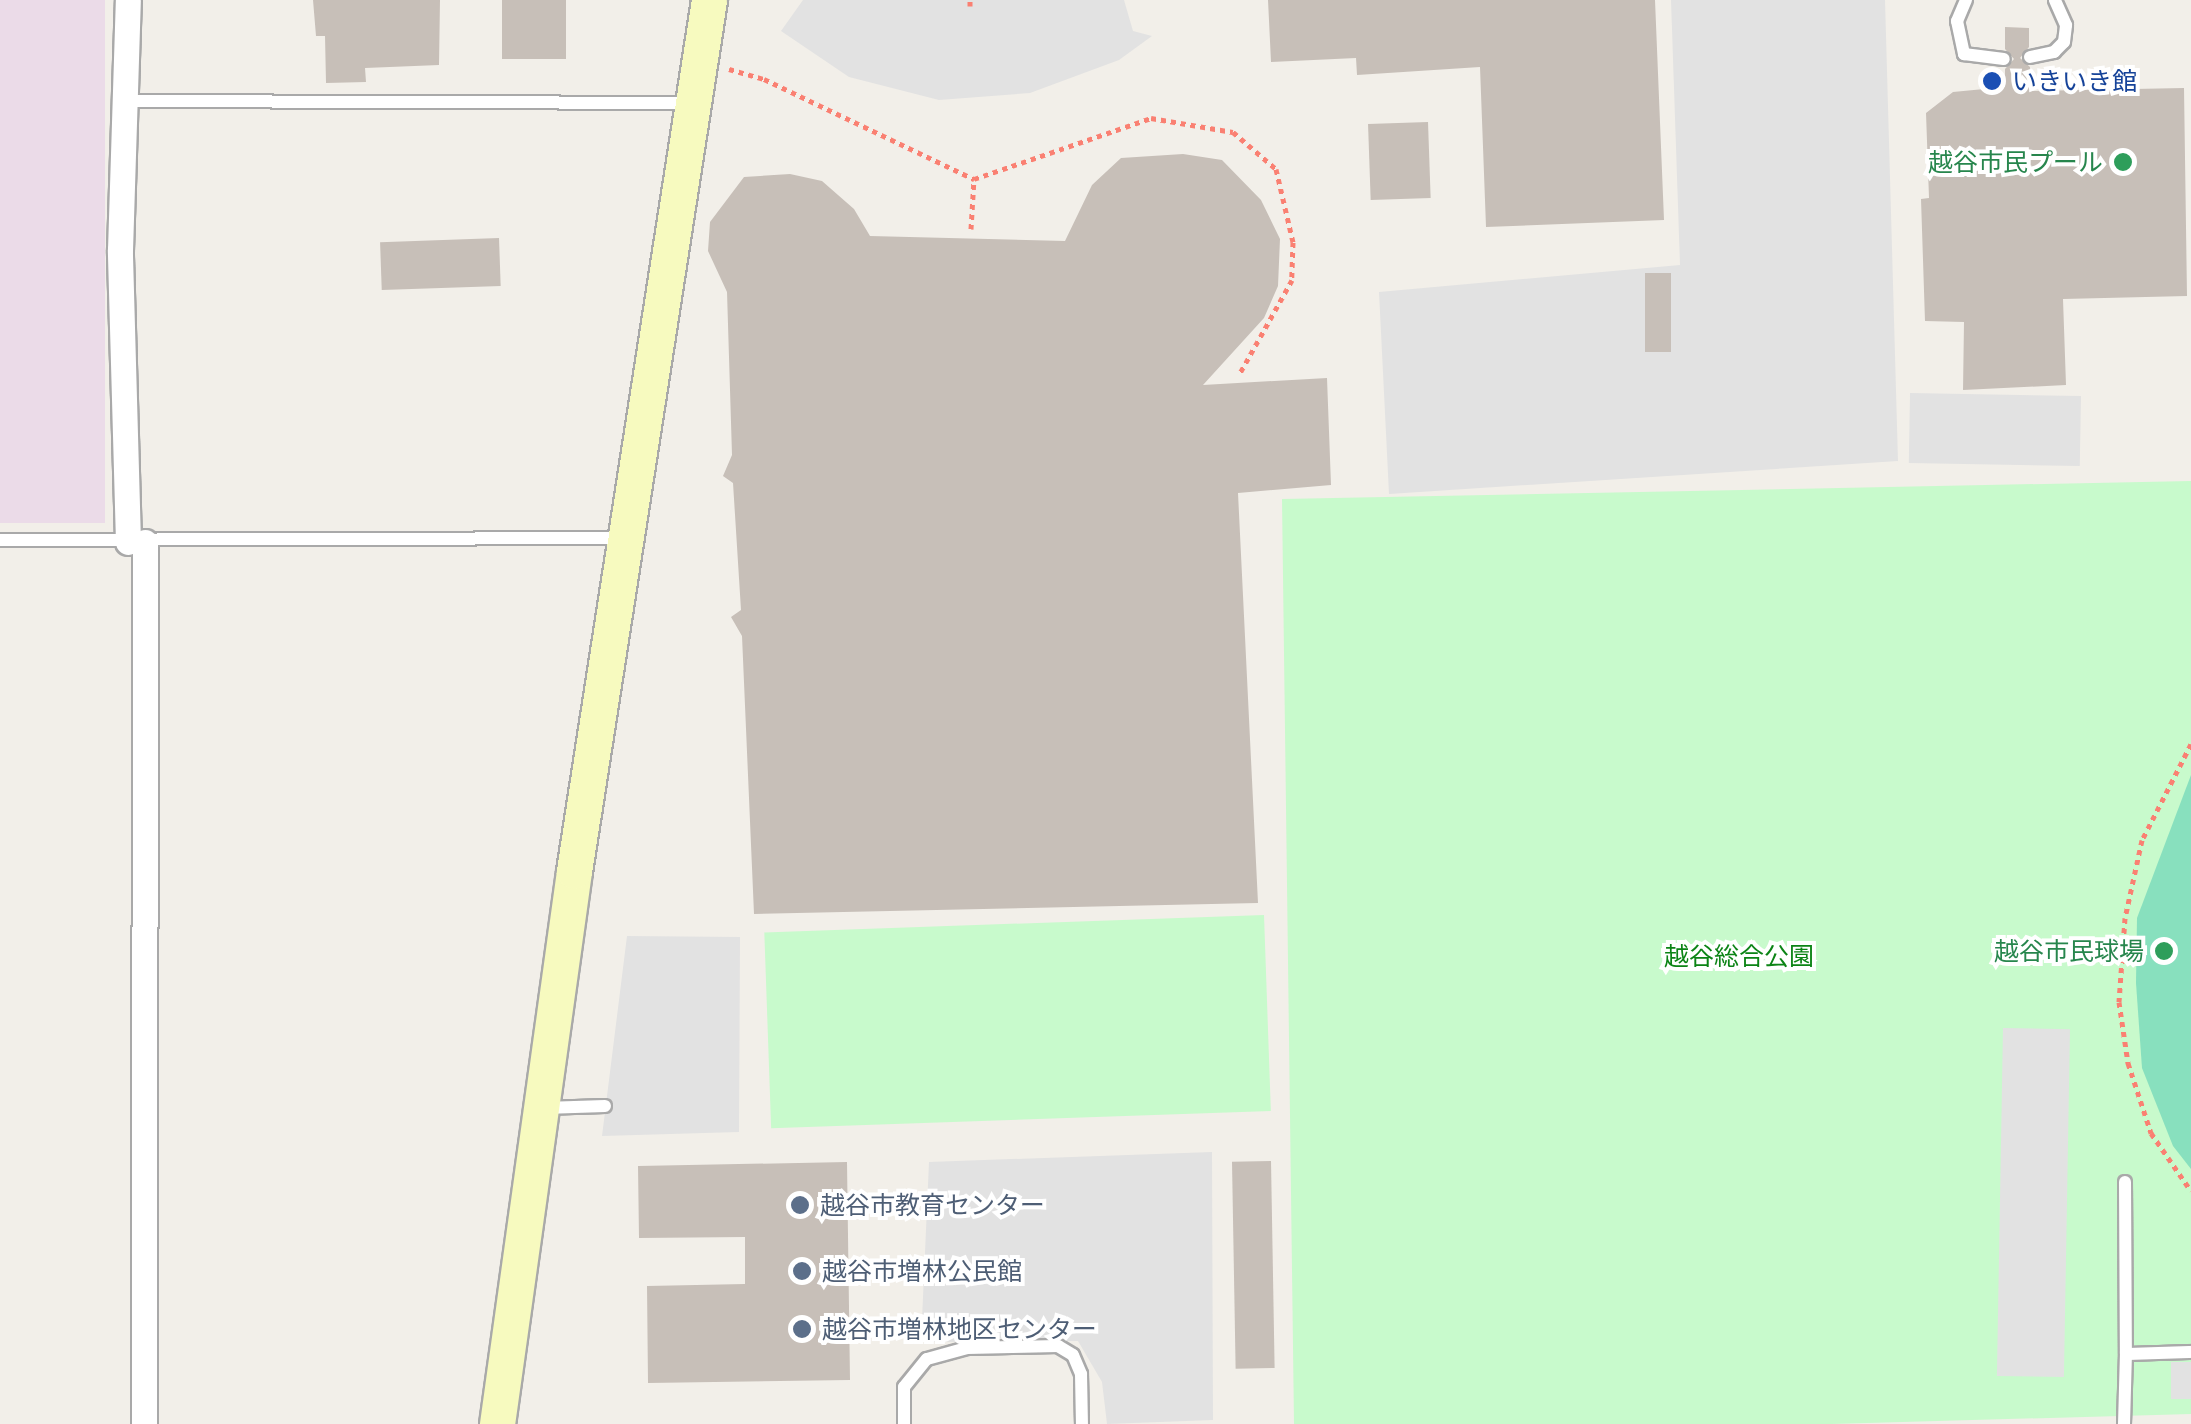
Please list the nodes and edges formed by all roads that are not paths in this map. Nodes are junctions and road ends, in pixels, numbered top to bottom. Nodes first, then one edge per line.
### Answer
1 (128, 0) edge
2 (709, 0) edge
3 (1966, 0) edge
4 (2054, 0) edge
5 (2030, 58) dead end
6 (2004, 59) dead end
7 (126, 101) junction
8 (695, 103) junction
9 (630, 538) junction
10 (0, 540) edge
11 (136, 542) junction
12 (606, 1106) dead end
13 (542, 1108) junction
14 (2125, 1182) dead end
15 (2191, 1352) edge
16 (2126, 1354) junction
17 (144, 1424) edge
18 (498, 1424) edge
19 (904, 1424) edge
20 (1082, 1424) edge
21 (2124, 1424) edge

1 - 7 street
2 - 8 street
3 - 6 lane
4 - 5 lane
7 - 8 lane
7 - 11 street
8 - 9 street
9 - 11 lane
9 - 13 street
10 - 11 lane
11 - 17 street
12 - 13 lane
13 - 18 street
14 - 16 lane
15 - 16 lane
16 - 21 lane
19 - 20 lane

